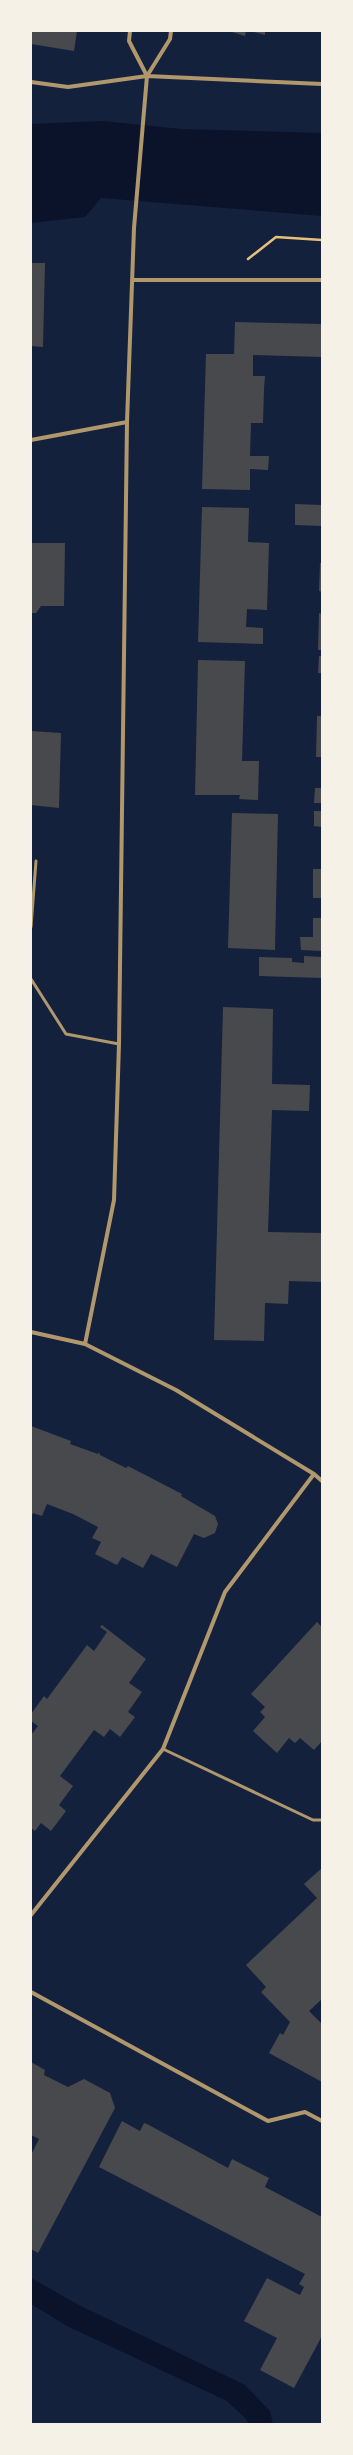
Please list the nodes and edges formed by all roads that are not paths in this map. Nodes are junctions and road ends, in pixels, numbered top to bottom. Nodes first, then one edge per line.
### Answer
1 (130, 31) edge
2 (171, 31) edge
3 (147, 76) junction
4 (31, 82) edge
5 (322, 84) edge
6 (132, 280) junction
7 (322, 280) edge
8 (127, 422) junction
9 (31, 440) edge
10 (36, 861) dead end
11 (31, 927) edge
12 (31, 979) edge
13 (119, 1044) junction
14 (31, 1332) edge
15 (85, 1344) junction
16 (314, 1474) junction
17 (322, 1481) edge
18 (163, 1749) junction
19 (322, 1820) edge
20 (31, 1915) edge
21 (31, 1992) edge
22 (322, 2121) edge

1 - 3 street
2 - 3 street
3 - 4 street
3 - 5 street
3 - 6 street
6 - 7 street
6 - 8 street
8 - 9 street
8 - 13 street
10 - 11 lane
12 - 13 lane
13 - 15 street
14 - 15 street
15 - 16 street
16 - 17 street
16 - 18 street
18 - 19 lane
18 - 20 street
21 - 22 street

